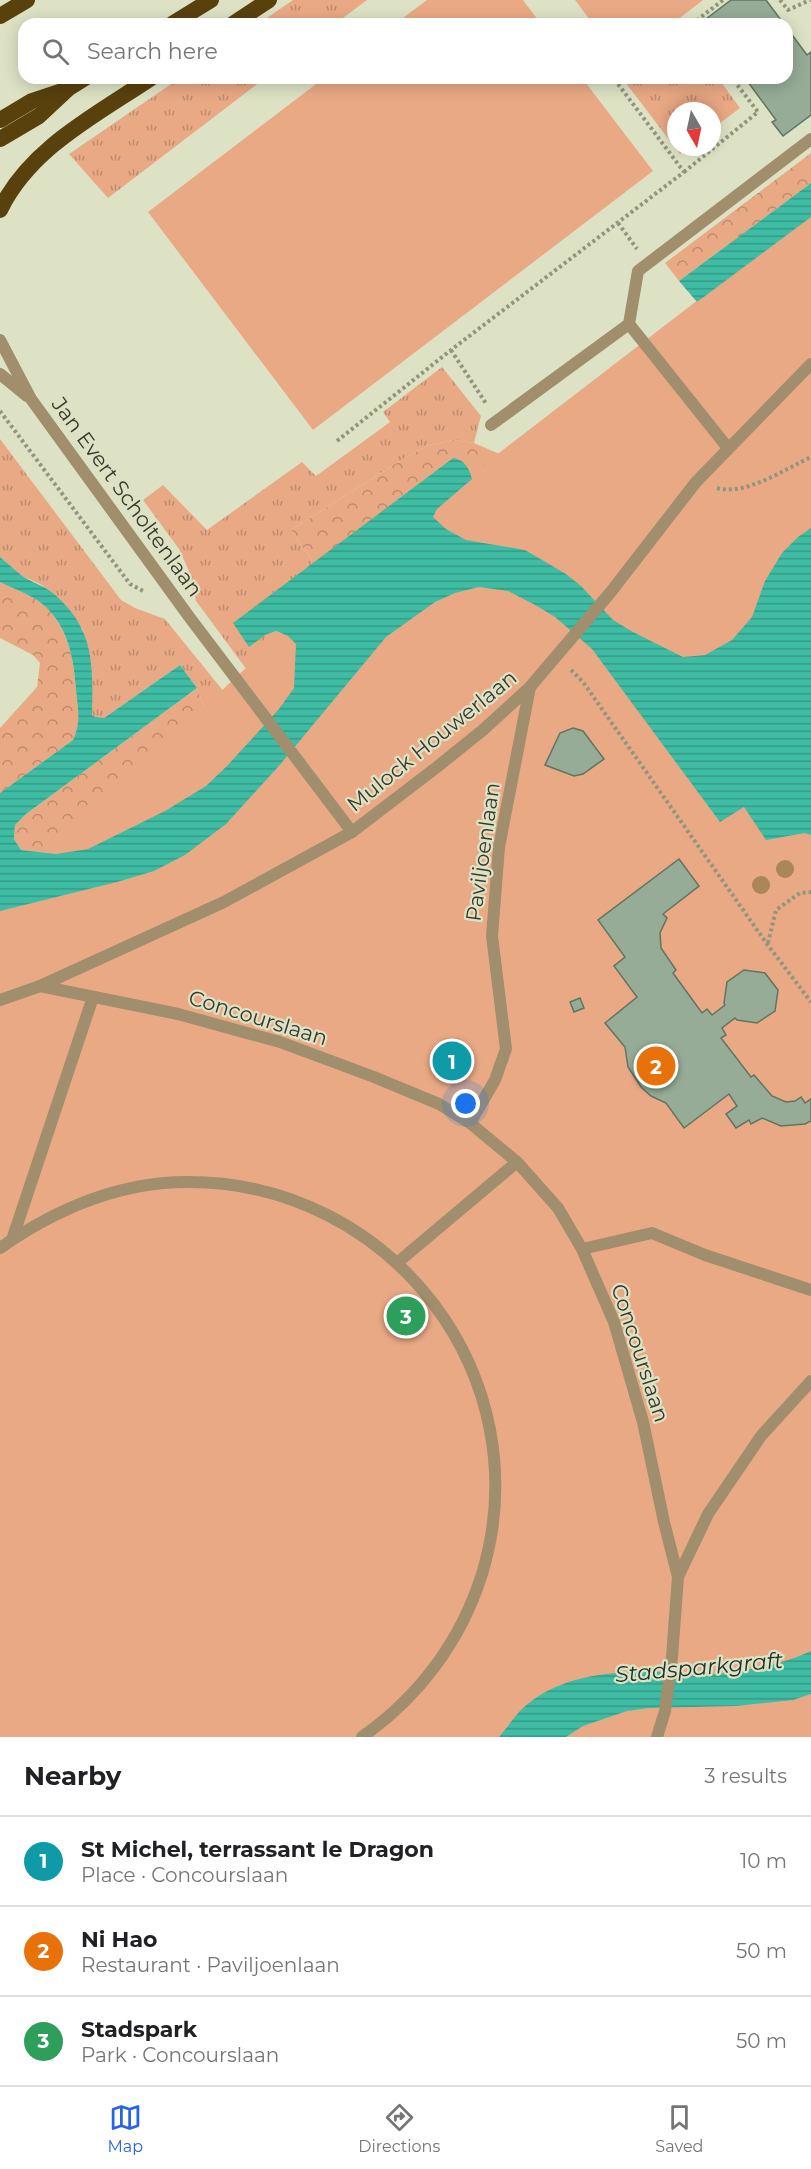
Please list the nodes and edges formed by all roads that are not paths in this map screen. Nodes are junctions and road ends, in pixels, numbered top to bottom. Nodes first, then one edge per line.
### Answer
1 (27, 0) edge
2 (211, 0) edge
3 (269, 0) edge
4 (0, 16) edge
5 (182, 18) edge
6 (242, 18) edge
7 (75, 84) edge
8 (142, 84) edge
9 (69, 88) junction
10 (0, 120) edge
11 (0, 139) edge
12 (811, 139) edge
13 (0, 210) edge
14 (629, 324) junction
15 (0, 340) edge
16 (811, 364) edge
17 (0, 374) edge
18 (31, 399) junction
19 (494, 423) road end
20 (728, 447) junction
21 (530, 687) junction
22 (352, 832) junction
23 (40, 986) junction
24 (93, 997) junction
25 (0, 1000) edge
26 (470, 1123) junction
27 (517, 1162) junction
28 (12, 1240) junction
29 (0, 1248) edge
30 (582, 1249) junction
31 (397, 1263) junction
32 (811, 1290) edge
33 (811, 1381) edge
34 (678, 1577) junction
35 (362, 1737) edge
36 (657, 1737) edge

1 - 4 highway
2 - 5 highway
3 - 6 highway
7 - 9 highway
8 - 13 highway
9 - 10 highway
9 - 11 highway
12 - 14 street
14 - 19 street
14 - 20 street
15 - 18 street, Jan Evert Scholtenlaan
16 - 20 street, Mulock Houwerlaan
17 - 18 street, Jan Evert Scholtenlaan
18 - 22 street, Jan Evert Scholtenlaan
20 - 21 street, Mulock Houwerlaan
21 - 22 street, Mulock Houwerlaan
21 - 26 street, Paviljoenlaan
22 - 23 street, Mulock Houwerlaan
23 - 24 street, Concourslaan
23 - 25 street
24 - 26 street, Concourslaan
24 - 28 street
26 - 27 street, Concourslaan
27 - 30 street, Concourslaan
27 - 31 street
28 - 29 street
28 - 31 street
30 - 32 street
30 - 34 street, Concourslaan
31 - 35 street
33 - 34 street
34 - 36 street, Concourslaan

